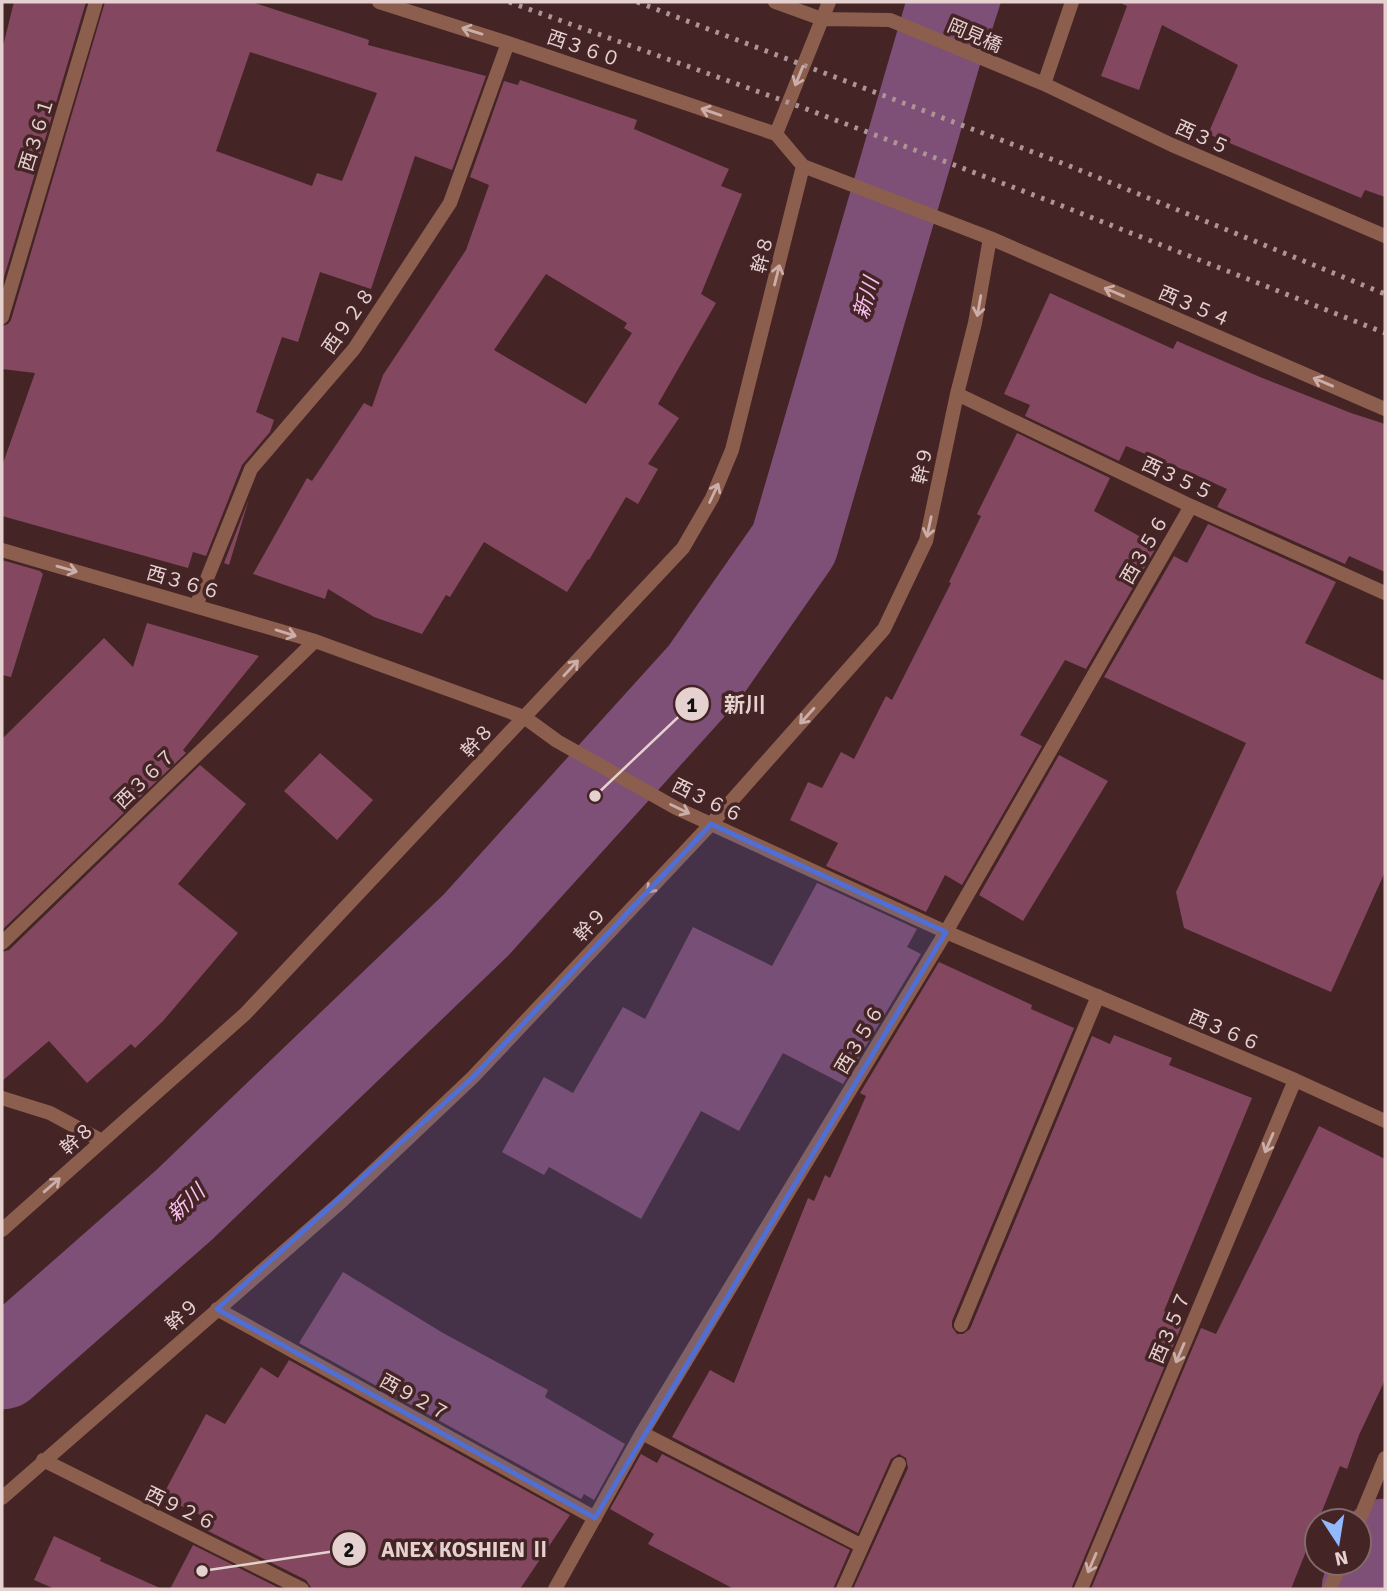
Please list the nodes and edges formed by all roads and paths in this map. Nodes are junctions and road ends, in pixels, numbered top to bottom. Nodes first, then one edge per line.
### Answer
1 (96, 2) edge
2 (379, 2) edge
3 (775, 2) edge
4 (829, 2) edge
5 (1072, 2) edge
6 (822, 19) junction
7 (508, 43) junction
8 (1006, 68) joint
9 (1044, 84) junction
10 (776, 134) junction
11 (803, 166) junction
12 (1385, 236) edge
13 (990, 238) junction
14 (2, 317) edge
15 (957, 394) junction
16 (1385, 409) edge
17 (1191, 506) junction
18 (2, 550) edge
19 (1385, 593) edge
20 (197, 606) junction
21 (315, 641) junction
22 (524, 718) junction
23 (711, 824) junction
24 (946, 932) junction
25 (2, 943) edge
26 (1098, 996) junction
27 (1295, 1080) junction
28 (2, 1098) edge
29 (1385, 1121) edge
30 (103, 1141) junction
31 (2, 1230) edge
32 (217, 1309) junction
33 (961, 1325) dead end
34 (642, 1433) junction
35 (1385, 1458) edge
36 (43, 1461) junction
37 (899, 1464) dead end
38 (2, 1498) edge
39 (1365, 1507) edge
40 (594, 1518) junction
41 (862, 1546) junction
42 (302, 1589) edge
43 (555, 1589) edge
44 (843, 1589) edge
45 (1081, 1589) edge

1 - 14 street, 西３６１
7 -> 2 street, 西３６０
3 - 6 street
4 - 6 street
5 - 9 street
6 - 8 street, 岡見橋
6 -> 10 street
10 -> 7 street, 西３６０
7 - 20 street, 西９２８
8 - 9 street, 西３５
9 - 12 street, 西３５
10 - 11 street
11 - 13 street, 西３５４
22 -> 11 street, 幹８
13 -> 15 street, 幹９
16 -> 13 street, 西３５４
15 - 17 street, 西３５５
15 -> 23 street, 幹９
17 - 19 street, 西３５５
17 - 24 street, 西３５６
18 -> 20 street, 西３６６
20 -> 21 street, 西３６６
21 - 22 street, 西３６６
21 - 25 street, 西３６７
22 -> 23 street, 西３６６
22 - 30 street, 幹８
23 - 24 street, 西３６６
23 -> 32 street, 幹９
24 - 26 street, 西３６６
24 - 34 street, 西３５６
26 - 27 street, 西３６６
26 - 33 street
27 - 29 street, 西３６６
27 -> 45 street, 西３５７
28 - 30 street
31 -> 30 street, 幹８
32 - 36 street, 幹９
32 - 40 street, 西９２７
34 - 40 street, 西３５６
34 - 41 street
35 - 39 street
36 - 38 street, 幹９
36 - 42 street, 西９２６
37 - 41 street
40 - 43 street, 西３５６
41 - 44 street

